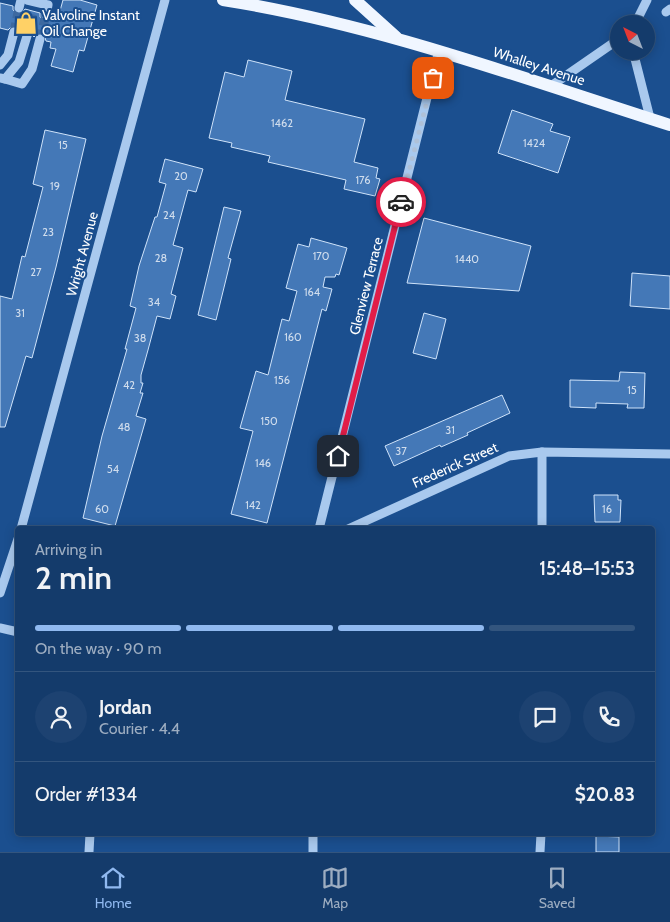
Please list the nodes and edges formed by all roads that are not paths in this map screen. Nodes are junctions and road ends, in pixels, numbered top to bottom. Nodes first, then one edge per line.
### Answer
1 (164, 0) edge
2 (222, 0) edge
3 (355, 0) edge
4 (647, 0) edge
5 (248, 2) edge
6 (32, 4) edge
7 (46, 15) dead end
8 (640, 15) edge
9 (14, 32) tunnel mouth
10 (27, 36) tunnel mouth
11 (40, 39) tunnel mouth
12 (398, 39) junction
13 (610, 45) edge
14 (439, 50) junction
15 (635, 60) edge
16 (0, 65) edge
17 (2, 79) edge
18 (551, 86) junction
19 (650, 118) junction
20 (670, 125) edge
21 (542, 452) junction
22 (670, 454) edge
23 (25, 516) junction
24 (22, 526) edge
25 (27, 526) edge
26 (320, 526) edge
27 (355, 526) edge
28 (542, 526) edge
29 (15, 548) edge
30 (0, 593) edge
31 (0, 628) edge
32 (15, 631) edge
33 (90, 836) edge
34 (313, 836) edge
35 (540, 836) edge
36 (89, 852) edge
37 (313, 852) edge
38 (540, 852) edge

1 - 23 street, Wright Avenue
2 - 5 main road, Whalley Avenue
3 - 12 main road, Whalley Avenue
4 - 8 street
5 - 12 main road, Whalley Avenue
6 - 7 street
9 - 16 street
10 - 17 street
11 - 17 street
12 - 14 main road, Whalley Avenue
13 - 18 street
14 - 18 main road, Whalley Avenue
14 - 26 street, Glenview Terrace
15 - 19 street
18 - 19 main road, Whalley Avenue
19 - 20 main road, Whalley Avenue
21 - 22 street, Frederick Street
21 - 27 street, Frederick Street
21 - 28 street
23 - 24 street, Wright Avenue
23 - 25 street, Wright Avenue
29 - 30 street
31 - 32 street
33 - 36 street
34 - 37 street
35 - 38 street

